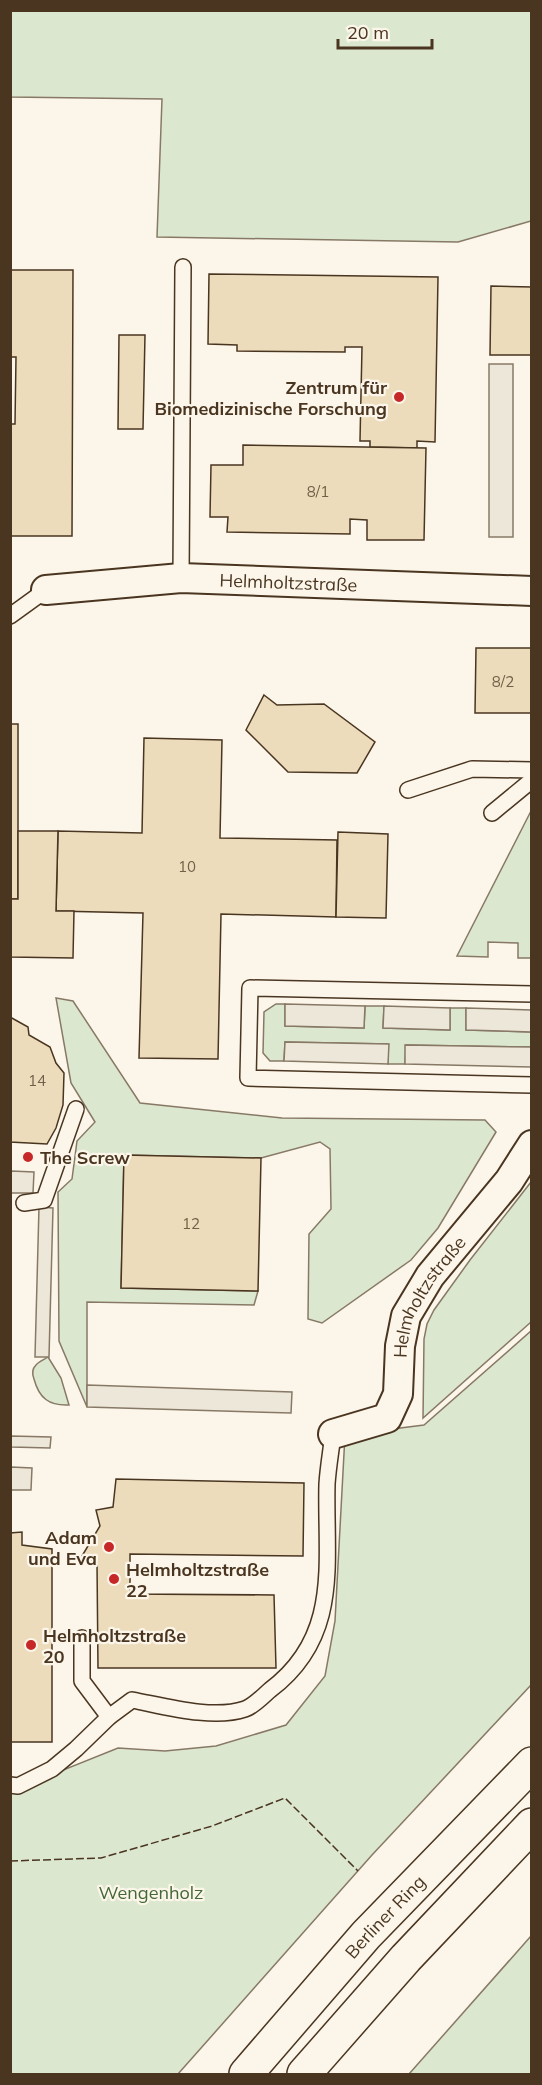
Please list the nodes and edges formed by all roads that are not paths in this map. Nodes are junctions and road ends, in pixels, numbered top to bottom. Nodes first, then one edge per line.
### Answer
1 (183, 267) dead end
2 (181, 578) junction
3 (46, 590) joint
4 (531, 591) edge
5 (10, 616) edge
6 (531, 770) edge
7 (531, 780) edge
8 (408, 790) dead end
9 (492, 813) dead end
10 (531, 994) edge
11 (531, 1084) edge
12 (76, 1109) dead end
13 (531, 1145) edge
14 (24, 1203) dead end
15 (333, 1434) joint
16 (81, 1638) dead end
17 (109, 1717) junction
18 (531, 1764) edge
19 (10, 1785) edge
20 (531, 1825) edge
21 (246, 2074) edge
22 (304, 2074) edge

1 - 2 lane
2 - 3 street, Helmholtzstraße
2 - 4 street, Helmholtzstraße
3 - 5 lane
6 - 8 lane
7 - 9 lane
10 - 11 lane
12 - 14 lane
13 - 15 street, Helmholtzstraße
15 - 17 lane
16 - 17 lane
17 - 19 lane
18 - 21 highway, Berliner Ring
20 - 22 highway

